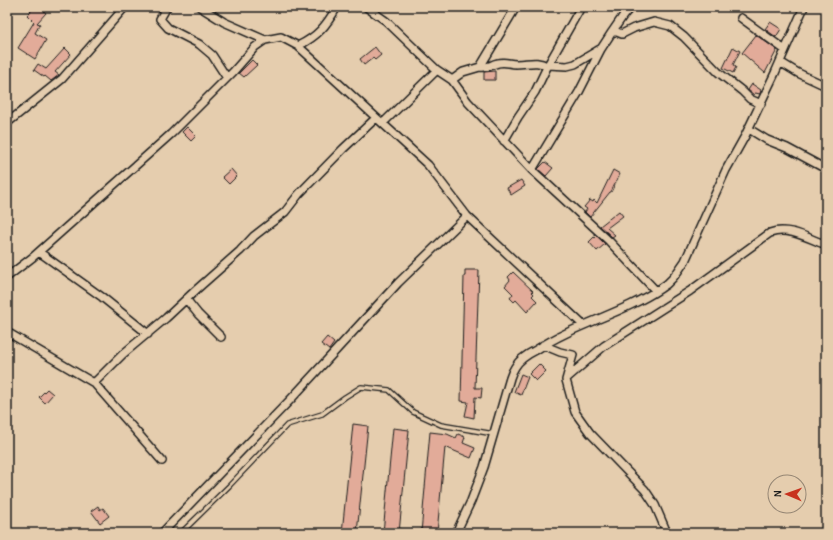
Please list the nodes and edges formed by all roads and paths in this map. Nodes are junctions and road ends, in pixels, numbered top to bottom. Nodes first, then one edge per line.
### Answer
1 (125, 7) edge
2 (167, 7) edge
3 (200, 7) edge
4 (337, 7) edge
5 (366, 7) edge
6 (516, 7) edge
7 (581, 7) edge
8 (631, 7) edge
9 (804, 7) edge
10 (740, 18) dead end
11 (612, 32) junction
12 (265, 40) junction
13 (298, 46) junction
14 (601, 49) junction
15 (785, 50) junction
16 (780, 62) junction
17 (548, 65) junction
18 (480, 67) junction
19 (437, 70) junction
20 (227, 78) junction
21 (452, 80) junction
22 (826, 86) edge
23 (761, 104) junction
24 (376, 118) junction
25 (7, 123) edge
26 (382, 123) junction
27 (749, 129) junction
28 (504, 140) junction
29 (826, 169) edge
30 (532, 170) junction
31 (467, 216) junction
32 (826, 245) edge
33 (39, 252) junction
34 (7, 278) edge
35 (656, 291) junction
36 (186, 299) junction
37 (583, 325) junction
38 (7, 332) edge
39 (148, 334) junction
40 (221, 337) dead end
41 (543, 345) junction
42 (567, 378) junction
43 (94, 383) junction
44 (494, 434) junction
45 (162, 461) dead end
46 (162, 533) edge
47 (181, 533) edge
48 (456, 533) edge
49 (667, 533) edge

1 - 25 street
2 - 20 street
3 - 12 street
4 - 13 street
5 - 19 street
6 - 18 street
7 - 17 street
8 - 11 street
9 - 15 street
10 - 15 street
11 - 14 street
11 - 23 street
12 - 13 street
12 - 20 street
13 - 24 street
14 - 17 street
14 - 30 street
15 - 16 street
16 - 22 street
16 - 23 street
17 - 18 street
17 - 28 street
18 - 21 street
19 - 21 street
19 - 26 street
20 - 33 street
21 - 28 street
23 - 27 street
24 - 26 street
24 - 36 street
26 - 31 street
27 - 29 street
27 - 35 street
28 - 30 street
30 - 35 street
31 - 37 street
31 - 46 street
32 - 42 street
33 - 34 street
33 - 39 street
35 - 37 street
36 - 39 street
36 - 40 street
37 - 41 street
38 - 43 street
39 - 43 street
41 - 42 street
41 - 44 street
42 - 49 street
43 - 45 street
44 - 47 lane
44 - 48 street

